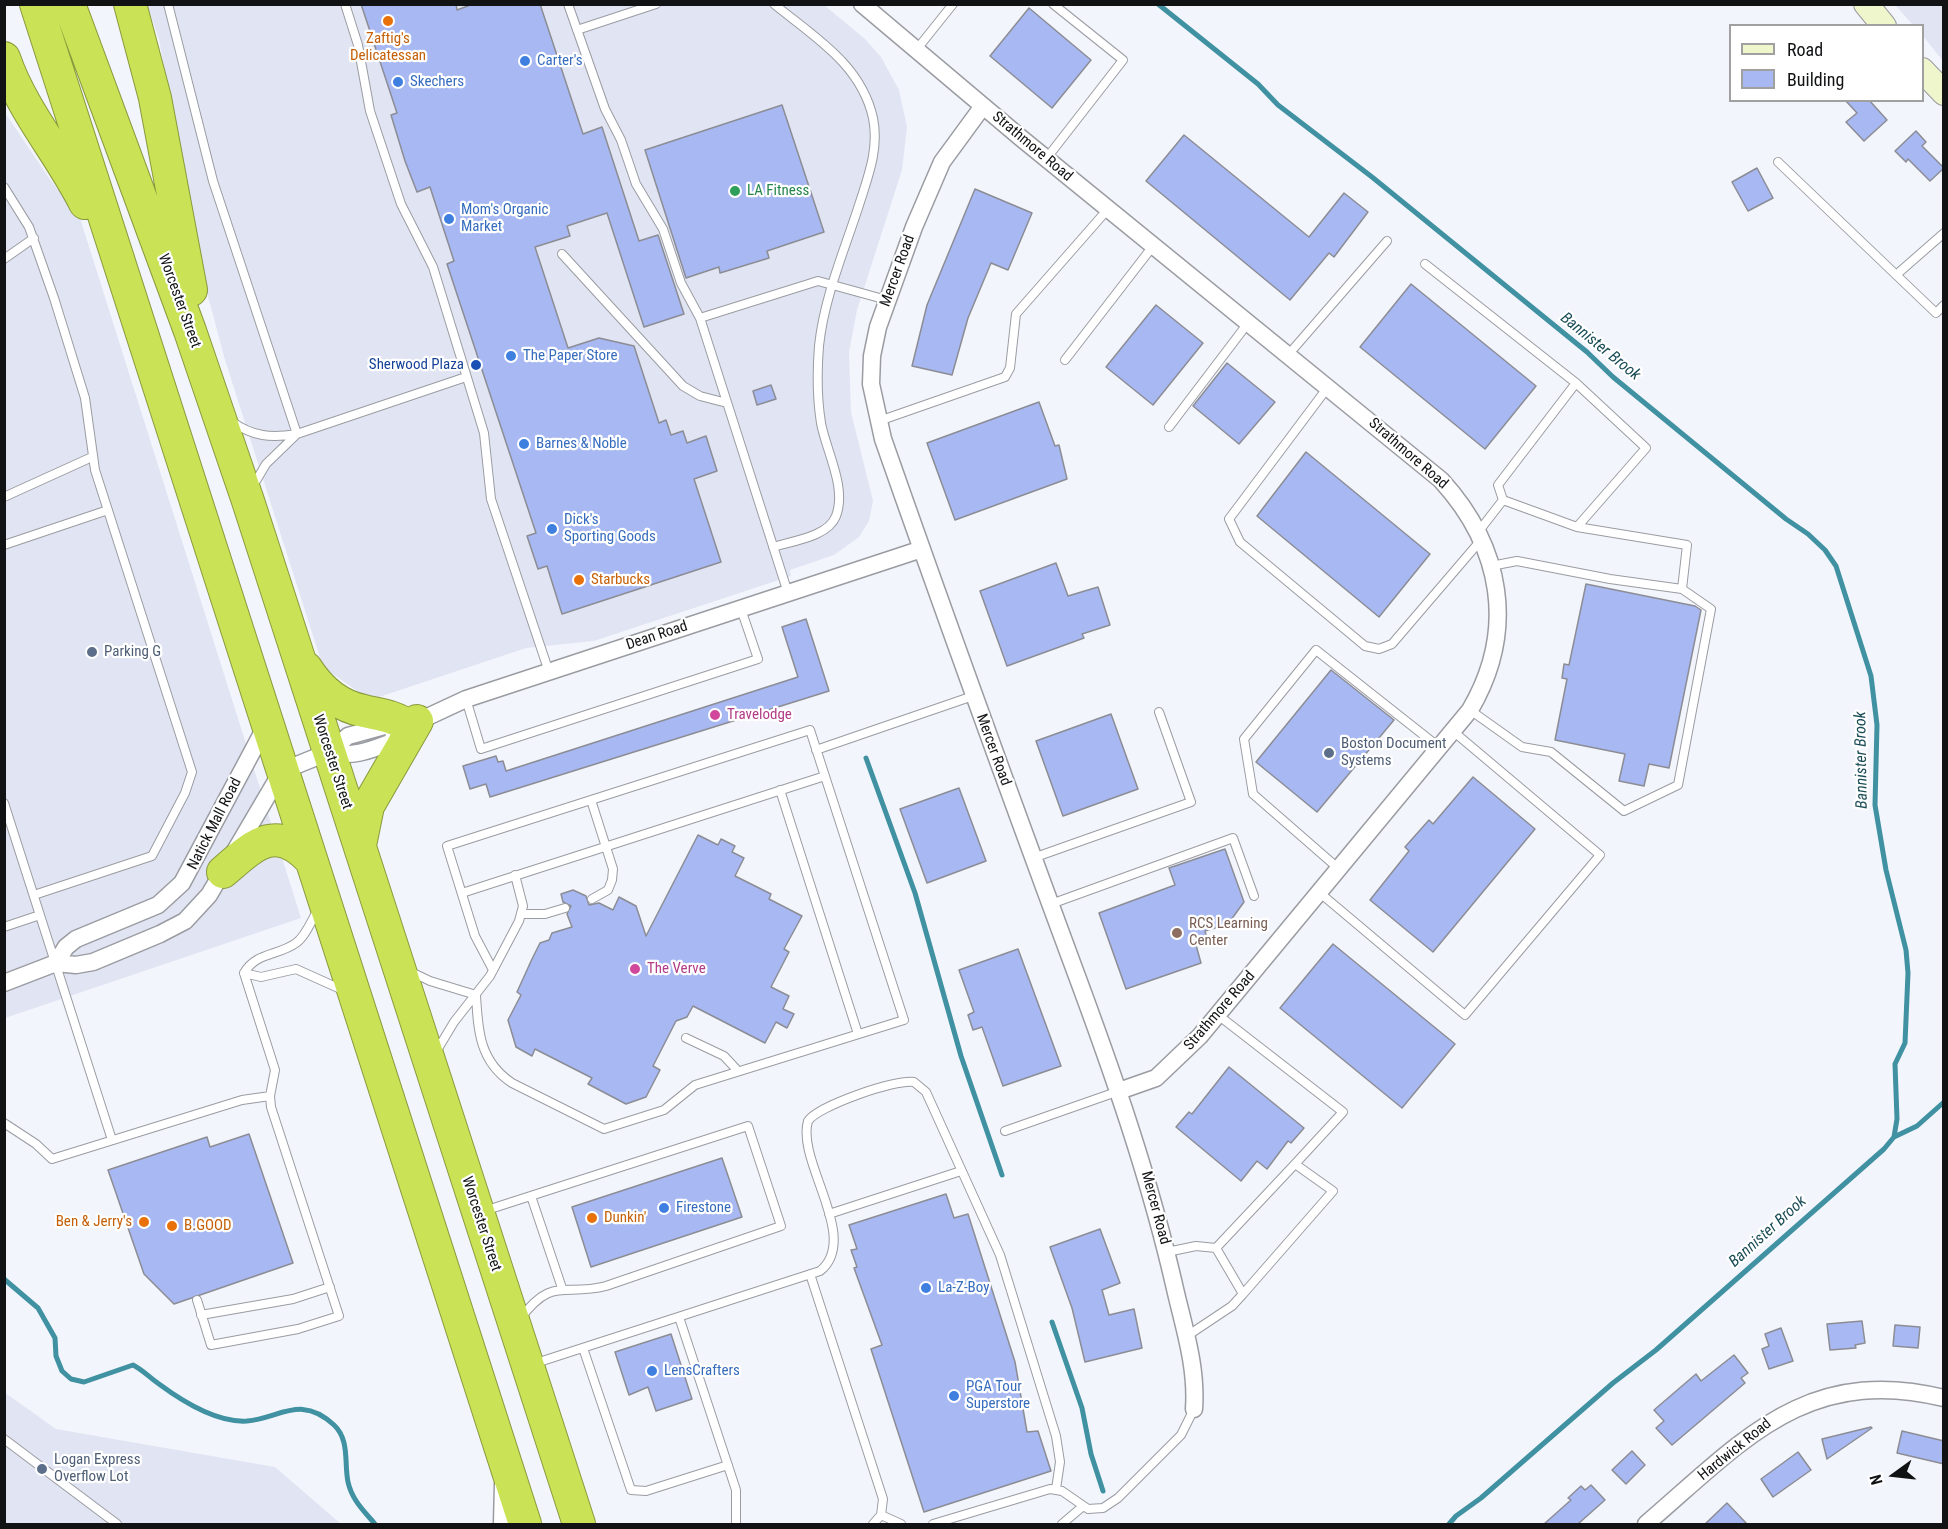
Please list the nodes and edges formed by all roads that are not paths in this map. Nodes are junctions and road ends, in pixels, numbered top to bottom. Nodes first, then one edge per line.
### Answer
1 (36, 4) edge
2 (69, 4) edge
3 (112, 4) edge
4 (130, 4) edge
5 (168, 4) edge
6 (345, 4) edge
7 (568, 4) edge
8 (656, 4) edge
9 (774, 4) edge
10 (862, 4) edge
11 (953, 4) edge
12 (1053, 4) edge
13 (1866, 4) edge
14 (1882, 24) edge
15 (577, 30) junction
16 (917, 49) junction
17 (4, 58) edge
18 (1924, 71) edge
19 (4, 75) edge
20 (1944, 93) edge
21 (24, 105) junction
22 (983, 106) junction
23 (1046, 159) junction
24 (1778, 162) dead end
25 (4, 188) edge
26 (173, 194) junction
27 (1108, 209) junction
28 (1944, 233) edge
29 (34, 238) junction
30 (1387, 241) dead end
31 (1154, 246) junction
32 (562, 254) dead end
33 (4, 259) edge
34 (1425, 264) dead end
35 (1896, 274) junction
36 (833, 284) junction
37 (887, 300) junction
38 (1944, 305) edge
39 (700, 318) junction
40 (1248, 323) junction
41 (140, 333) junction
42 (1288, 355) junction
43 (1065, 360) dead end
44 (466, 377) junction
45 (1576, 384) junction
46 (1328, 387) junction
47 (727, 403) junction
48 (218, 411) junction
49 (878, 421) junction
50 (1169, 427) dead end
51 (297, 434) junction
52 (92, 457) junction
53 (4, 497) edge
54 (1503, 500) junction
55 (248, 501) junction
56 (108, 510) junction
57 (1577, 528) junction
58 (1480, 535) junction
59 (4, 544) edge
60 (773, 547) junction
61 (922, 549) junction
62 (1491, 566) junction
63 (1682, 589) junction
64 (788, 593) junction
65 (741, 609) junction
66 (298, 655) junction
67 (549, 672) junction
68 (973, 696) junction
69 (466, 699) junction
70 (1470, 710) junction
71 (1160, 712) dead end
72 (267, 724) junction
73 (407, 726) junction
74 (1454, 732) junction
75 (1441, 748) junction
76 (816, 750) junction
77 (329, 752) junction
78 (282, 771) junction
79 (825, 776) junction
80 (780, 790) junction
81 (591, 800) junction
82 (4, 803) edge
83 (606, 846) junction
84 (360, 848) junction
85 (310, 858) junction
86 (1033, 858) junction
87 (1339, 869) junction
88 (223, 872) junction
89 (515, 875) junction
90 (462, 893) junction
91 (1320, 893) junction
92 (34, 895) junction
93 (1254, 896) dead end
94 (324, 899) junction
95 (592, 899) dead end
96 (1051, 904) junction
97 (565, 908) dead end
98 (522, 914) junction
99 (40, 915) junction
100 (4, 927) edge
101 (396, 961) junction
102 (56, 963) junction
103 (493, 970) junction
104 (244, 973) junction
105 (4, 983) edge
106 (476, 995) junction
107 (355, 996) junction
108 (1218, 1015) junction
109 (858, 1034) junction
110 (687, 1038) dead end
111 (430, 1065) junction
112 (738, 1071) junction
113 (1119, 1091) junction
114 (270, 1096) junction
115 (4, 1123) edge
116 (1005, 1131) dead end
117 (112, 1140) junction
118 (1295, 1164) junction
119 (961, 1171) junction
120 (531, 1196) junction
121 (478, 1213) junction
122 (829, 1214) junction
123 (1216, 1248) junction
124 (1167, 1252) junction
125 (810, 1274) junction
126 (330, 1287) junction
127 (562, 1288) junction
128 (1243, 1294) junction
129 (197, 1300) dead end
130 (201, 1315) junction
131 (679, 1317) junction
132 (514, 1326) junction
133 (1186, 1336) junction
134 (583, 1348) junction
135 (527, 1366) junction
136 (1944, 1398) edge
137 (1194, 1409) joint
138 (498, 1436) junction
139 (4, 1439) edge
140 (728, 1466) junction
141 (1056, 1489) junction
142 (1082, 1507) junction
143 (881, 1515) junction
144 (117, 1524) edge
145 (502, 1524) edge
146 (525, 1524) edge
147 (579, 1524) edge
148 (736, 1524) edge
149 (873, 1524) edge
150 (901, 1524) edge
151 (933, 1524) edge
152 (1062, 1524) edge
153 (1646, 1524) edge

1 - 41 highway
2 - 48 highway, Worcester Street
3 - 26 highway
4 - 26 highway
5 - 51 lane
6 - 44 lane
7 - 15 lane
8 - 15 lane
9 - 36 lane
10 - 16 street, Strathmore Road
11 - 16 lane
12 - 23 lane
13 - 14 street
15 - 39 lane
16 - 22 street, Strathmore Road
17 - 21 highway
18 - 20 street
19 - 21 highway
21 - 41 highway
22 - 23 street, Strathmore Road
22 - 37 street, Mercer Road
23 - 27 street, Strathmore Road
24 - 35 lane
25 - 29 lane
26 - 48 highway
27 - 31 street, Strathmore Road
27 - 49 lane
28 - 35 lane
29 - 33 lane
29 - 52 lane
30 - 42 lane
31 - 40 street, Strathmore Road
31 - 43 lane
32 - 47 lane
34 - 45 lane
35 - 38 lane
36 - 37 lane
36 - 39 lane
36 - 60 lane
37 - 49 street, Mercer Road
39 - 47 lane
40 - 42 street, Strathmore Road
40 - 50 lane
41 - 72 highway
42 - 46 street, Strathmore Road
44 - 51 lane
44 - 67 lane
45 - 54 lane
45 - 57 lane
46 - 58 street, Strathmore Road
46 - 58 lane
47 - 60 lane
48 - 51 lane
48 - 55 highway, Worcester Street
49 - 61 street, Mercer Road
51 - 55 lane
52 - 53 lane
52 - 56 lane
54 - 57 lane
54 - 58 lane
55 - 66 highway, Worcester Street
56 - 59 lane
56 - 92 lane
57 - 63 lane
58 - 62 street, Strathmore Road
60 - 64 lane
61 - 64 street, Dean Road
61 - 68 street, Mercer Road
62 - 63 lane
62 - 70 street, Strathmore Road
63 - 70 lane
64 - 65 street, Dean Road
65 - 67 street, Dean Road
65 - 69 lane
66 - 73 highway
66 - 77 highway, Worcester Street
67 - 69 street, Dean Road
68 - 76 lane
68 - 86 street, Mercer Road
69 - 73 street, Dean Road
70 - 74 street, Strathmore Road
71 - 86 lane
72 - 78 highway
72 - 102 street, Natick Mall Road
73 - 77 street, Dean Road
73 - 84 highway
74 - 75 street, Strathmore Road
74 - 91 lane
75 - 87 street, Strathmore Road
75 - 87 lane
76 - 79 lane
76 - 81 lane
77 - 78 street, Dean Road
77 - 84 highway, Worcester Street
78 - 85 highway
78 - 88 street, Natick Mall Road
79 - 80 lane
79 - 109 lane
80 - 83 lane
80 - 109 lane
81 - 83 lane
81 - 90 lane
82 - 92 lane
83 - 89 lane
83 - 95 lane
84 - 101 highway, Worcester Street
85 - 88 highway
85 - 94 highway
86 - 96 street, Mercer Road
87 - 91 street, Strathmore Road
88 - 102 street, Natick Mall Road
89 - 90 lane
89 - 98 lane
90 - 103 lane
91 - 108 street, Strathmore Road
92 - 99 lane
93 - 96 lane
94 - 104 lane
94 - 107 highway
96 - 113 street, Mercer Road
97 - 98 lane
98 - 103 lane
99 - 100 lane
99 - 102 lane
101 - 106 lane
101 - 111 highway, Worcester Street
102 - 105 street, Natick Mall Road
102 - 117 lane
103 - 106 lane
104 - 107 lane
104 - 114 lane
106 - 111 lane
106 - 112 lane
107 - 138 highway
108 - 113 street, Strathmore Road
108 - 118 lane
109 - 112 lane
110 - 112 lane
111 - 121 highway, Worcester Street
113 - 116 lane
113 - 124 street, Mercer Road
114 - 117 lane
114 - 126 lane
115 - 117 lane
118 - 123 lane
118 - 128 lane
119 - 122 lane
119 - 122 lane
119 - 141 lane
120 - 121 lane
120 - 127 lane
120 - 127 lane
121 - 132 highway, Worcester Street
122 - 125 lane
123 - 124 lane
123 - 128 lane
124 - 133 street, Mercer Road
125 - 131 lane
125 - 143 lane
126 - 130 lane
126 - 130 lane
127 - 132 lane
128 - 133 lane
129 - 130 lane
131 - 134 lane
131 - 140 lane
132 - 135 highway, Worcester Street
133 - 137 street, Mercer Road
134 - 135 lane
134 - 140 lane
135 - 147 highway, Worcester Street
136 - 153 street, Hardwick Road
137 - 142 lane
138 - 145 street
138 - 146 highway
139 - 144 lane
140 - 148 lane
141 - 142 lane
141 - 151 lane
142 - 152 lane
143 - 149 lane
143 - 150 lane

